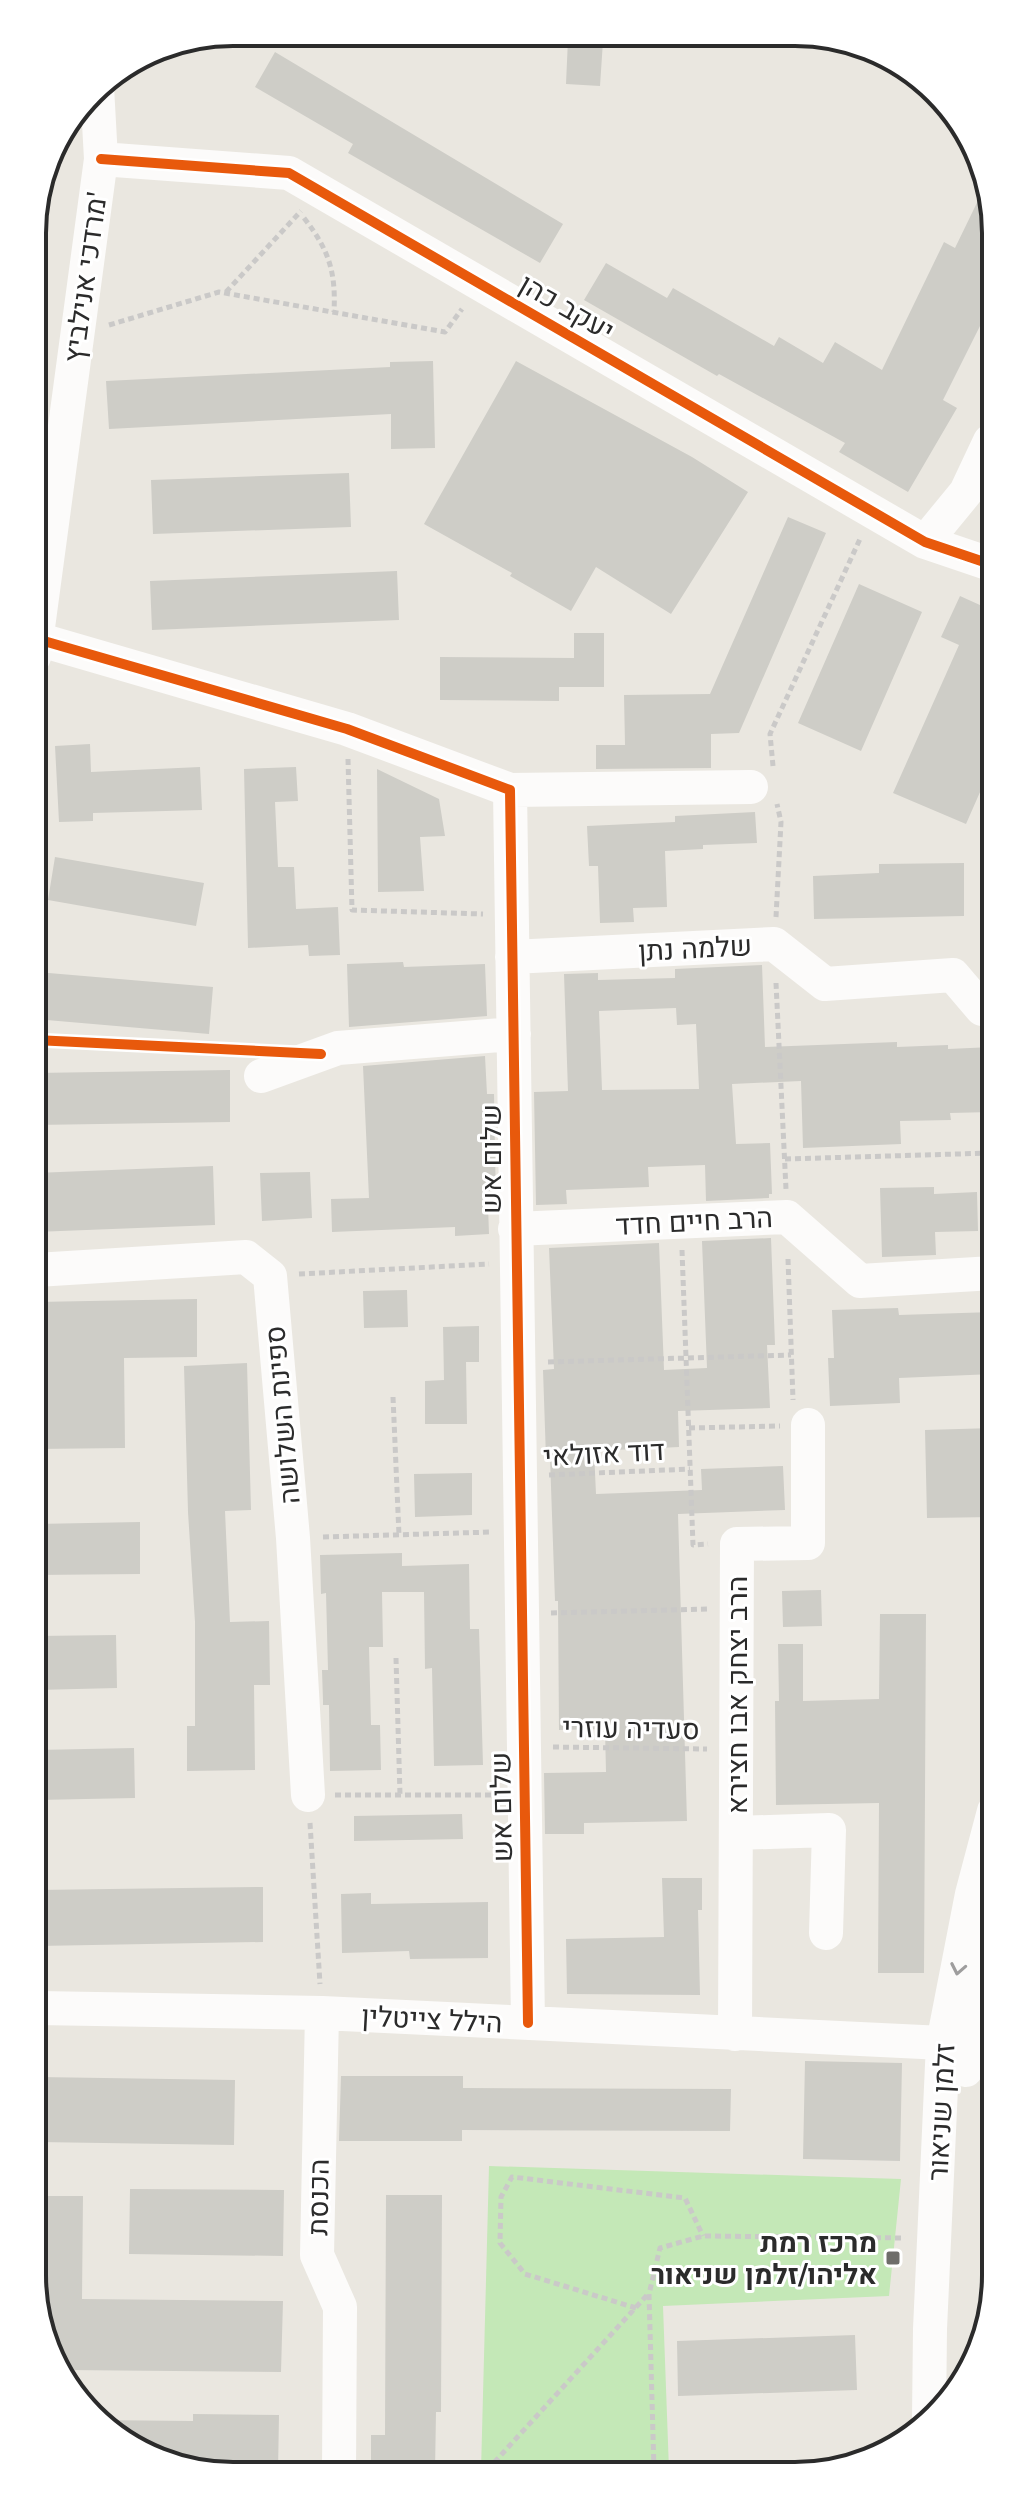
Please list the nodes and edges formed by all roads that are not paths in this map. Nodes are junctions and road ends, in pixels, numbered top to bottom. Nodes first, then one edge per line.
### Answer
1 (98, 104) edge
2 (101, 159) junction
3 (982, 458) edge
4 (925, 542) junction
5 (982, 561) edge
6 (46, 566) edge
7 (46, 651) edge
8 (762, 783) road end
9 (510, 790) junction
10 (512, 957) junction
11 (982, 1009) edge
12 (514, 1034) junction
13 (261, 1076) dead end
14 (516, 1245) junction
15 (46, 1269) edge
16 (982, 1274) edge
17 (801, 1425) road end
18 (308, 1795) road end
19 (736, 1833) junction
20 (982, 1856) edge
21 (826, 1933) dead end
22 (982, 1942) edge
23 (46, 2008) edge
24 (322, 2013) junction
25 (528, 2023) junction
26 (735, 2034) junction
27 (956, 2045) junction
28 (953, 2375) edge
29 (929, 2405) edge
30 (339, 2462) edge

1 - 2 street, מרדכי אנילביץ'
2 - 4 street, יעקב כהן
2 - 6 street, מרדכי אנילביץ'
3 - 4 street
4 - 5 street, יעקב כהן
7 - 9 street
8 - 9 street
9 - 10 street, שלום אש
10 - 11 street, שלמה נתן
10 - 12 street, שלום אש
12 - 13 street
12 - 14 street, שלום אש
14 - 16 street, הרב חיים חדד
14 - 25 street, שלום אש
15 - 18 street, ספינת השלושה
17 - 19 street, הרב יצחק אבו חצירא
19 - 21 street
19 - 26 street, הרב יצחק אבו חצירא
20 -> 27 street, זלמן שניאור
22 - 27 street, זלמן שניאור
23 - 24 street, הילל צייטלין
24 - 25 street, הילל צייטלין
24 - 30 street, הכנסת
25 - 26 street, הילל צייטלין
26 - 27 street, הילל צייטלין
27 - 28 street, זלמן שניאור
27 - 29 street, זלמן שניאור

